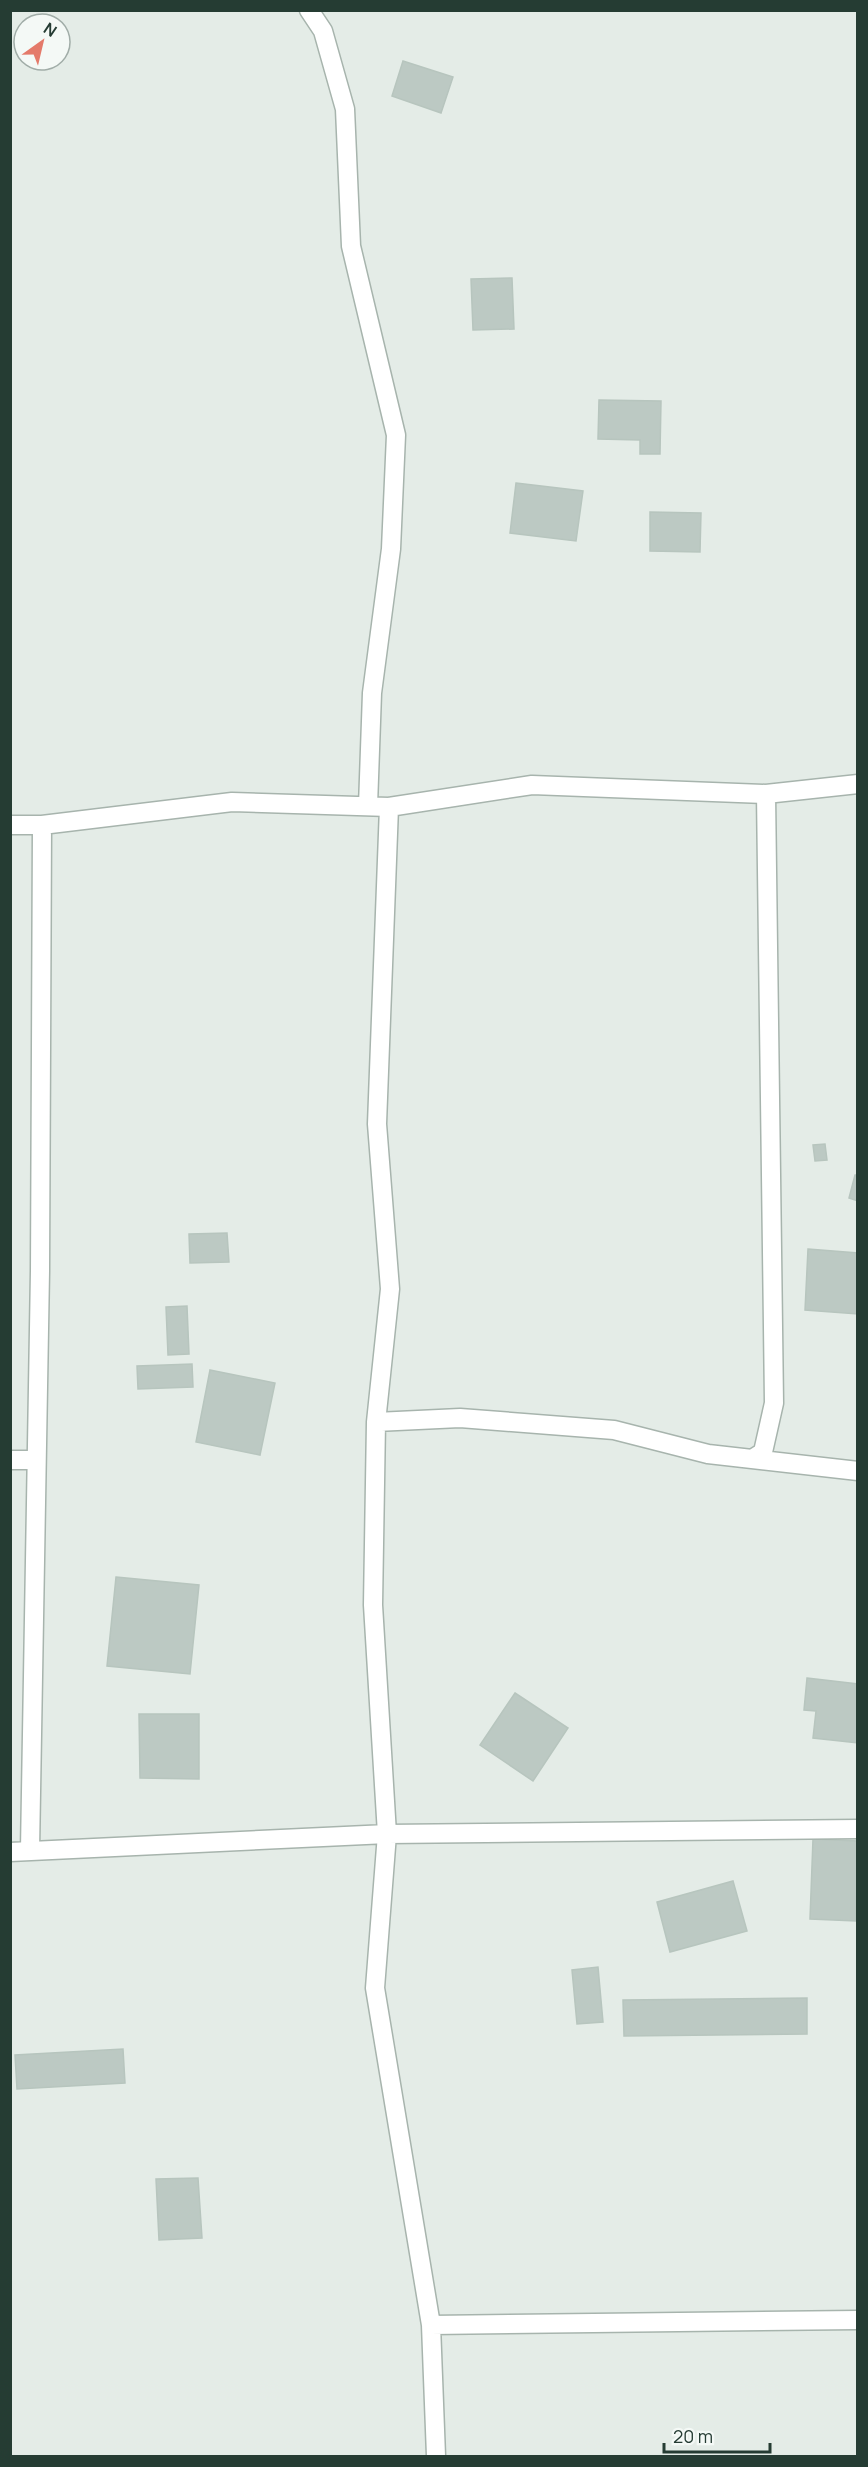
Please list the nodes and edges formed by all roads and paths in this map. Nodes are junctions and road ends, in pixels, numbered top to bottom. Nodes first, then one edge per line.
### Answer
1 (309, 10) edge
2 (858, 784) edge
3 (766, 794) junction
4 (368, 806) junction
5 (389, 807) junction
6 (10, 825) edge
7 (42, 825) junction
8 (376, 1422) junction
9 (752, 1459) junction
10 (10, 1460) edge
11 (36, 1460) junction
12 (858, 1471) edge
13 (858, 1829) edge
14 (387, 1834) junction
15 (30, 1850) junction
16 (10, 1852) edge
17 (858, 2320) edge
18 (431, 2325) junction
19 (436, 2457) edge

1 - 4 street
2 - 3 street
3 - 5 street
3 - 9 street
4 - 5 street
4 - 7 street
5 - 8 street
6 - 7 street
7 - 11 street
8 - 9 street
8 - 14 street
9 - 12 street
10 - 11 street
11 - 15 street
13 - 14 street
14 - 15 street
14 - 18 street
15 - 16 street
17 - 18 street
18 - 19 street

